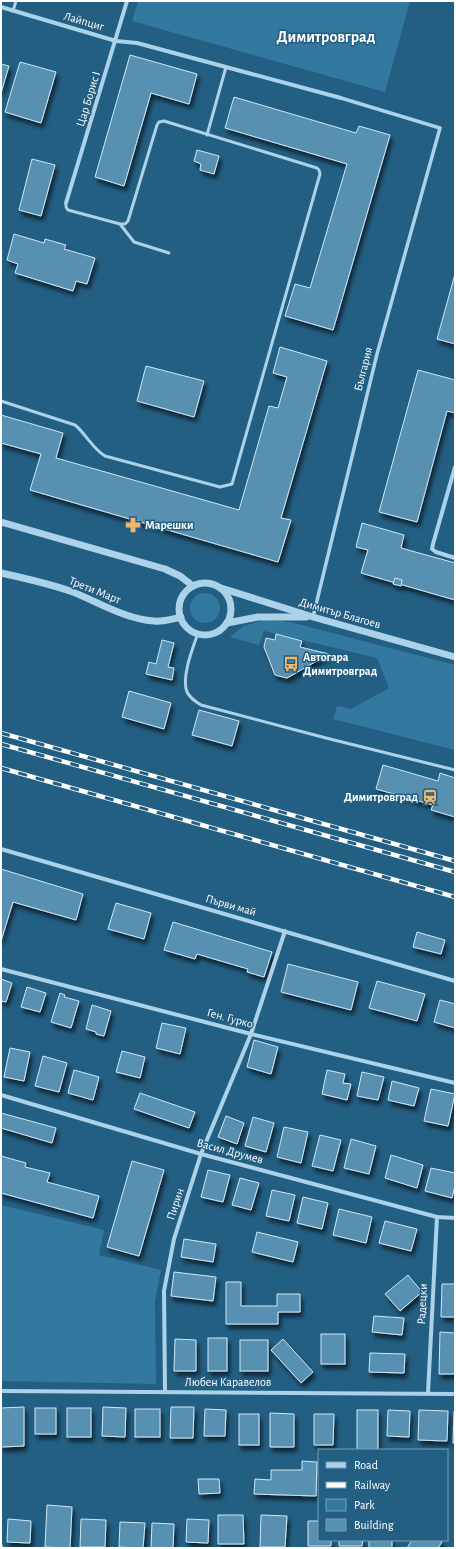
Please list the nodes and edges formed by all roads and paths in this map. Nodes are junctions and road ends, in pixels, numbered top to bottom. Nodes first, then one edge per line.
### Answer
1 (16, 1) edge
2 (127, 1) edge
3 (1, 8) edge
4 (13, 11) junction
5 (116, 41) junction
6 (226, 67) junction
7 (341, 98) joint
8 (207, 135) junction
9 (66, 203) joint
10 (120, 224) junction
11 (169, 253) dead end
12 (1, 401) edge
13 (455, 467) edge
14 (1, 522) edge
15 (455, 558) edge
16 (1, 573) edge
17 (193, 586) junction
18 (221, 588) junction
19 (181, 617) junction
20 (313, 617) junction
21 (227, 623) junction
22 (198, 633) junction
23 (455, 656) edge
24 (455, 770) edge
25 (1, 849) edge
26 (285, 931) junction
27 (1, 969) edge
28 (455, 981) edge
29 (251, 1034) junction
30 (455, 1083) edge
31 (1, 1095) edge
32 (201, 1154) junction
33 (436, 1217) junction
34 (455, 1218) edge
35 (1, 1391) edge
36 (165, 1391) junction
37 (428, 1393) junction
38 (455, 1394) edge

1 - 4 lane
2 - 5 street, Цар Борис I
3 - 4 street, Лайпциг
4 - 5 street, Лайпциг
5 - 6 street, Лайпциг
5 - 9 street, Цар Борис I
6 - 7 street, Лайпциг
6 - 8 lane
7 - 20 street, България
8 - 10 lane
8 - 12 lane
9 - 10 lane
10 - 11 lane
13 - 15 street
14 - 17 street
16 - 19 street, Трети Март
17 - 18 street
17 - 19 street
18 - 20 street, Димитър Благоев
18 - 21 street
19 - 22 street
20 - 21 street
20 - 23 street, Димитър Благоев
21 - 22 street
22 - 24 lane
25 - 26 street, Първи май
26 - 28 street, Първи май
26 - 29 street, Пирин
27 - 29 street, Ген. Гурко
29 - 30 street, Ген. Гурко
29 - 32 street, Пирин
31 - 32 street, Васил Друмев
32 - 33 street, Васил Друмев
32 - 36 street, Пирин
33 - 34 street, Васил Друмев
33 - 37 street, Радецки
35 - 36 street, Любен Каравелов
36 - 37 street, Любен Каравелов
37 - 38 street, Любен Каравелов

